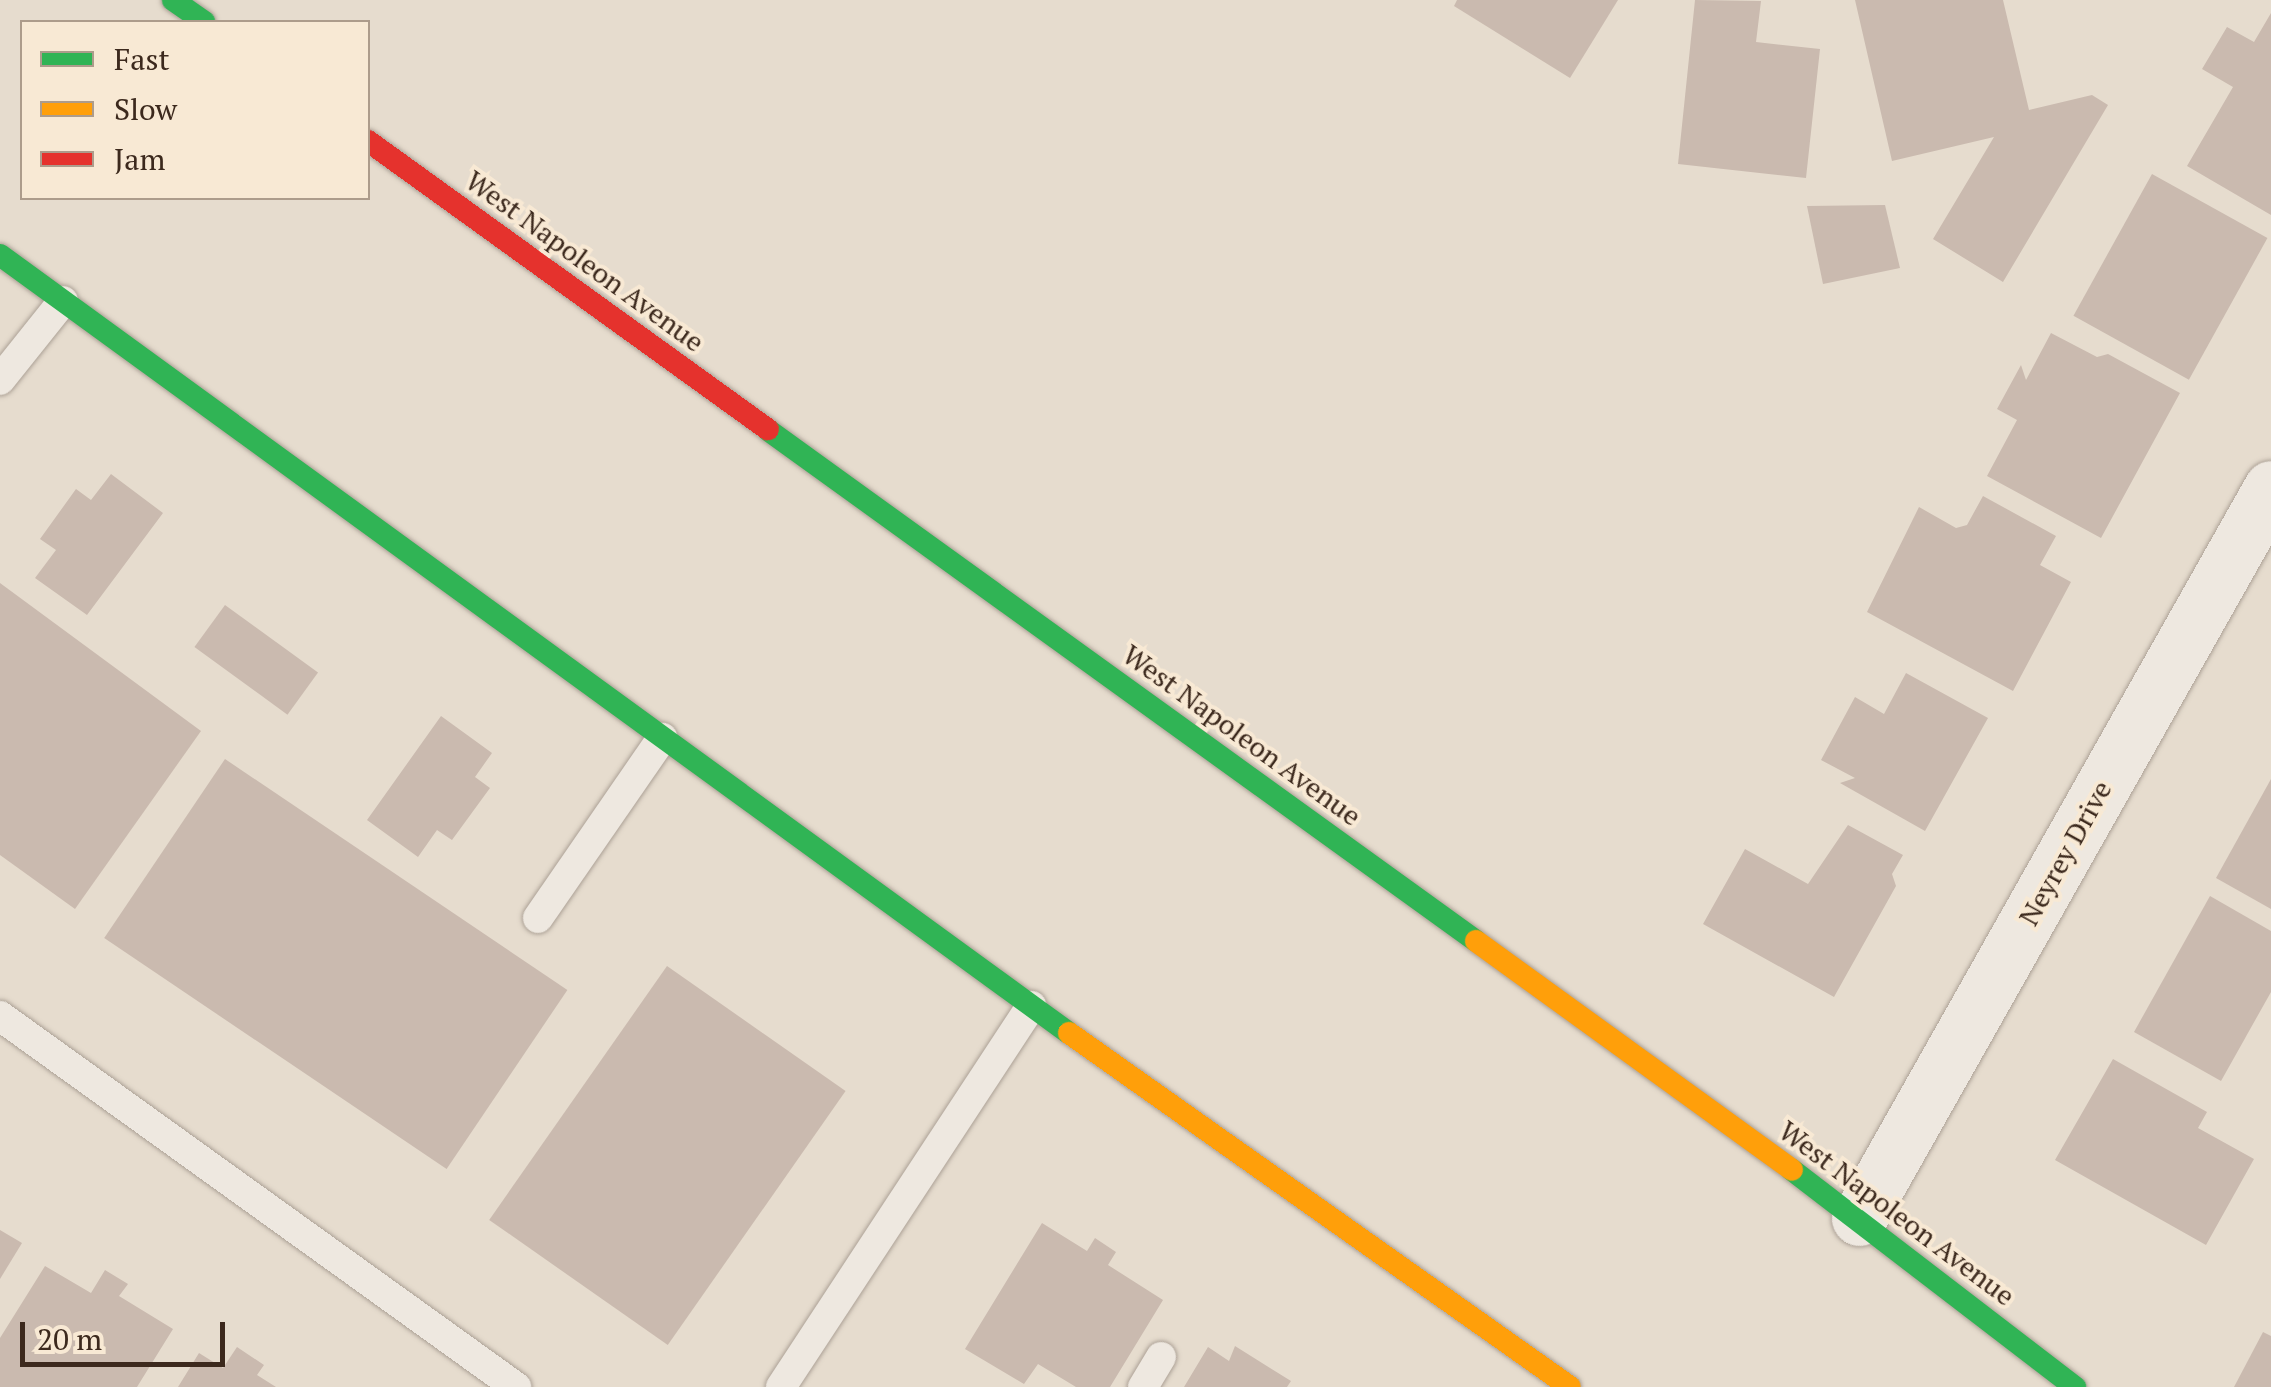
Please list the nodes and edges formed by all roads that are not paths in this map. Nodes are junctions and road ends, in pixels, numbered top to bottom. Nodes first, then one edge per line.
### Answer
1 (173, 0) edge
2 (201, 20) edge
3 (370, 142) edge
4 (0, 255) edge
5 (63, 300) junction
6 (0, 380) edge
7 (2271, 488) edge
8 (662, 738) junction
9 (538, 918) dead end
10 (1031, 1006) junction
11 (0, 1016) edge
12 (1859, 1218) junction
13 (1161, 1357) dead end
14 (516, 1387) edge
15 (782, 1387) edge
16 (1143, 1387) edge
17 (1570, 1387) edge
18 (2075, 1387) edge

1 - 2 main road
3 - 12 main road, West Napoleon Avenue
4 - 5 main road
5 - 6 lane
5 - 8 main road
7 - 12 street, Neyrey Drive
8 - 9 lane
8 - 10 main road
10 - 15 lane
10 - 17 main road
11 - 14 lane
12 - 18 main road, West Napoleon Avenue
13 - 16 lane

